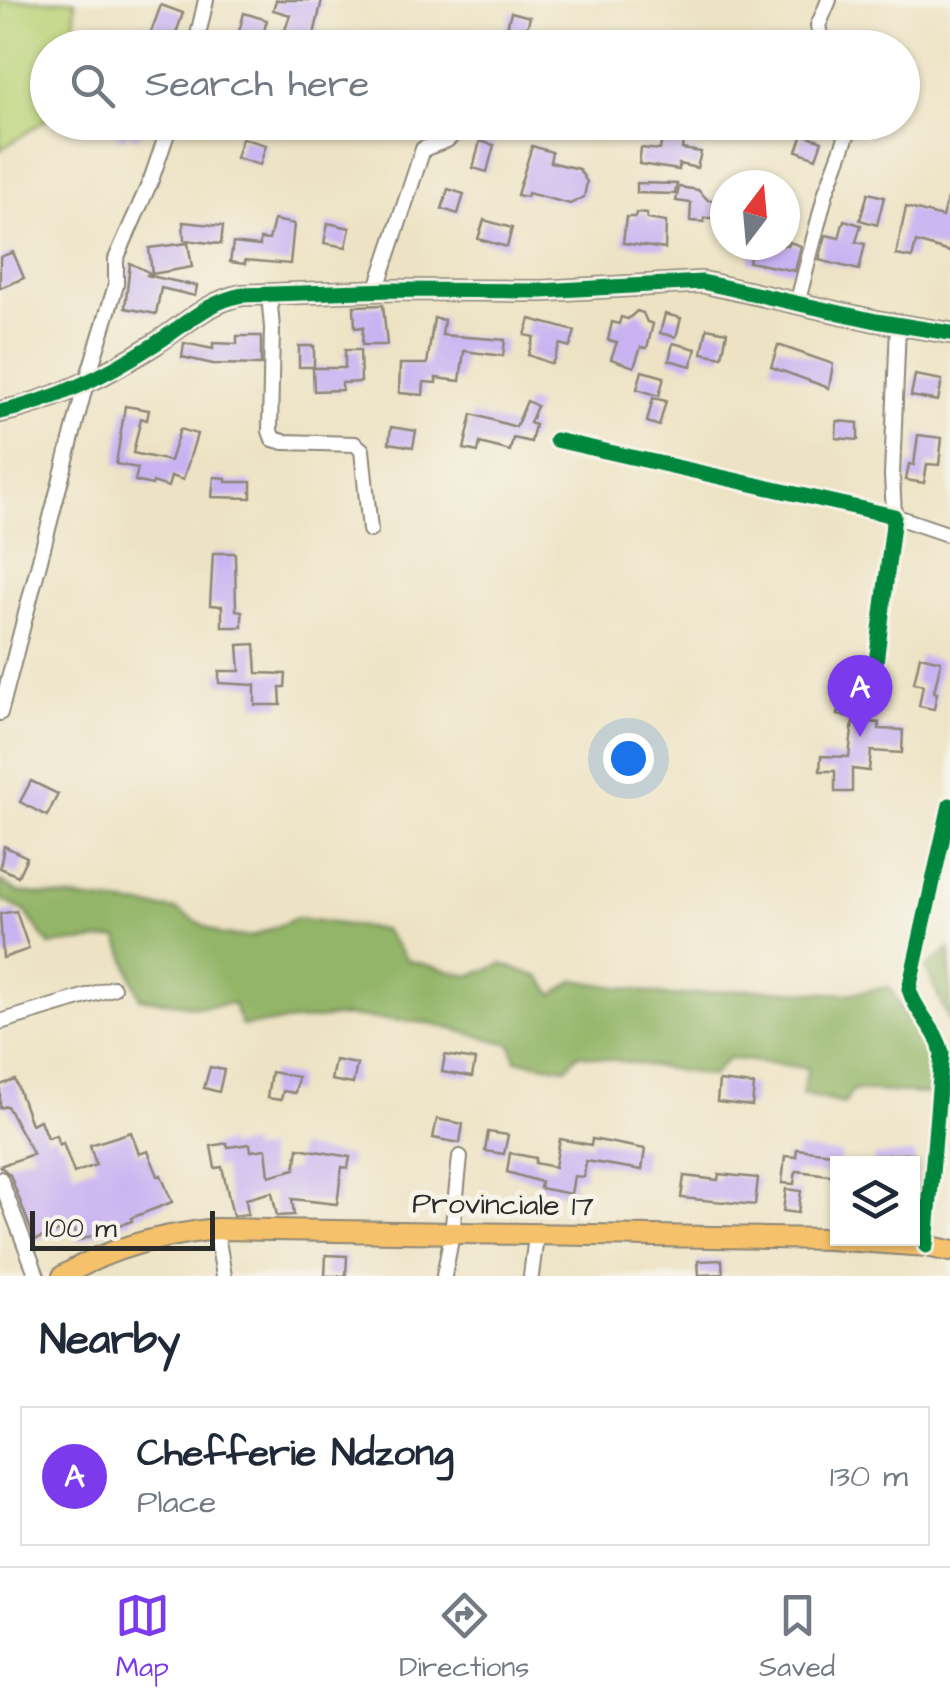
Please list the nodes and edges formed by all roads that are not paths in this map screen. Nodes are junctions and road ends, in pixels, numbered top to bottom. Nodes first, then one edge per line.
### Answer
1 (206, 0) edge
2 (828, 0) edge
3 (199, 30) edge
4 (819, 30) edge
5 (165, 140) edge
6 (448, 140) edge
7 (845, 140) edge
8 (376, 290) junction
9 (268, 294) junction
10 (797, 304) junction
11 (898, 325) junction
12 (950, 333) edge
13 (86, 383) junction
14 (0, 412) edge
15 (556, 440) dead end
16 (894, 516) junction
17 (370, 530) dead end
18 (950, 535) edge
19 (871, 704) dead end
20 (0, 713) edge
21 (950, 805) edge
22 (113, 988) dead end
23 (0, 1022) edge
24 (460, 1157) dead end
25 (0, 1179) edge
26 (216, 1229) junction
27 (452, 1234) junction
28 (536, 1236) junction
29 (926, 1246) junction
30 (950, 1251) edge
31 (98, 1266) edge
32 (37, 1276) edge
33 (63, 1276) edge
34 (224, 1276) edge
35 (444, 1276) edge
36 (531, 1276) edge

1 - 3 street
2 - 4 street
5 - 13 street
6 - 8 street
7 - 10 street
8 - 9 street
8 - 10 street
9 - 13 street
9 - 17 street
10 - 11 street
11 - 12 street
11 - 16 street
13 - 14 street
13 - 20 street
15 - 16 street
16 - 18 street
16 - 19 street
21 - 29 street
22 - 23 street
24 - 27 street
25 - 32 street
26 - 27 main road, Provinciale 17
26 - 31 main road, Provinciale 17
26 - 34 street
27 - 28 main road, Provinciale 17
27 - 35 street
28 - 29 main road, Provinciale 17
28 - 36 street
29 - 30 main road, Provinciale 17
31 - 33 main road, Provinciale 17

